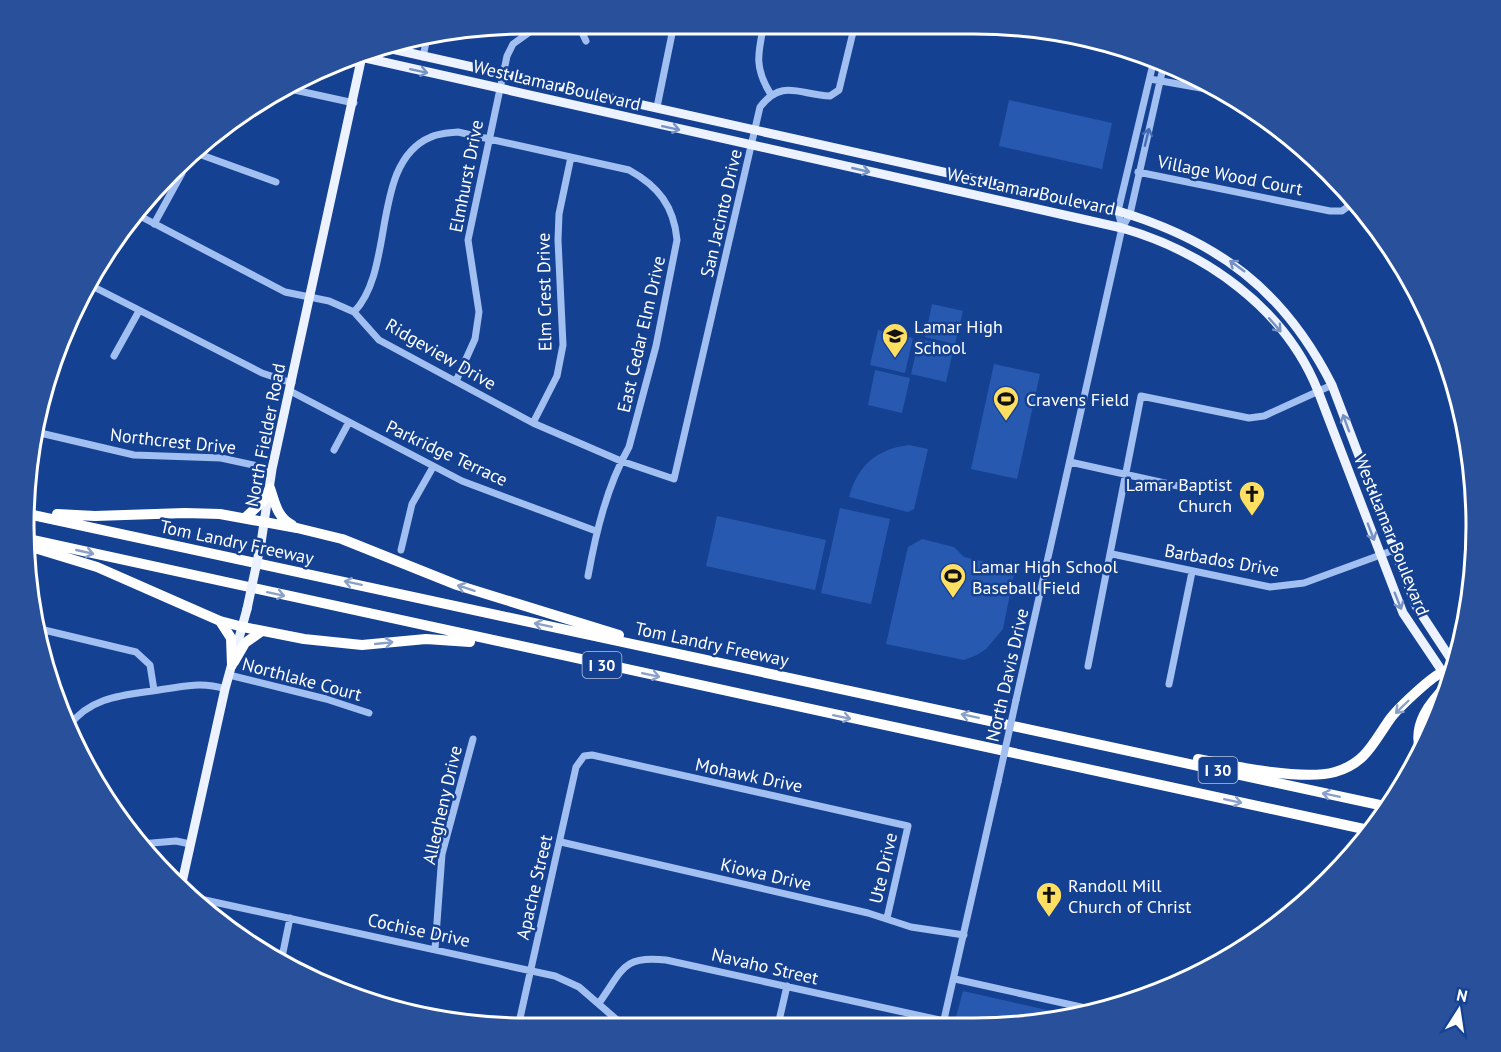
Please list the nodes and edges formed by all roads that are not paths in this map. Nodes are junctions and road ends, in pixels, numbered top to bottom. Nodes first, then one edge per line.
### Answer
1 (527, 34) edge
2 (583, 34) edge
3 (672, 34) edge
4 (762, 34) edge
5 (853, 34) edge
6 (586, 41) dead end
7 (425, 45) edge
8 (399, 51) edge
9 (423, 57) junction
10 (373, 59) edge
11 (361, 64) edge
12 (1152, 68) edge
13 (1162, 72) edge
14 (503, 73) junction
15 (1150, 80) junction
16 (1160, 82) junction
17 (500, 88) junction
18 (1198, 88) edge
19 (298, 91) edge
20 (770, 93) junction
21 (354, 103) junction
22 (657, 106) junction
23 (756, 130) junction
24 (488, 138) junction
25 (804, 142) junction
26 (752, 145) junction
27 (203, 155) edge
28 (802, 156) junction
29 (571, 157) junction
30 (1138, 172) junction
31 (181, 176) edge
32 (276, 182) dead end
33 (1348, 206) edge
34 (1118, 211) junction
35 (1130, 214) junction
36 (143, 218) edge
37 (154, 224) junction
38 (1122, 228) junction
39 (96, 288) edge
40 (310, 297) junction
41 (139, 311) junction
42 (354, 312) junction
43 (114, 356) dead end
44 (456, 381) junction
45 (1332, 385) junction
46 (291, 387) junction
47 (1317, 391) junction
48 (349, 422) junction
49 (533, 423) junction
50 (43, 434) edge
51 (334, 450) dead end
52 (621, 462) junction
53 (1070, 462) junction
54 (433, 466) junction
55 (272, 469) junction
56 (1126, 474) junction
57 (674, 479) joint
58 (1178, 486) dead end
59 (270, 488) junction
60 (35, 512) edge
61 (35, 513) edge
62 (245, 518) junction
63 (265, 522) junction
64 (297, 528) junction
65 (596, 531) junction
66 (35, 541) edge
67 (35, 548) edge
68 (401, 549) dead end
69 (1394, 550) junction
70 (1112, 554) junction
71 (1380, 556) junction
72 (1192, 572) junction
73 (588, 576) dead end
74 (220, 621) junction
75 (243, 627) junction
76 (46, 630) edge
77 (262, 631) junction
78 (1448, 658) edge
79 (703, 659) junction
80 (578, 660) junction
81 (1088, 666) dead end
82 (230, 670) junction
83 (1441, 673) joint
84 (1169, 684) dead end
85 (225, 689) junction
86 (154, 690) junction
87 (1435, 697) edge
88 (369, 713) dead end
89 (75, 721) edge
90 (1048, 732) junction
91 (1420, 734) edge
92 (473, 739) dead end
93 (584, 756) joint
94 (1380, 805) edge
95 (1291, 814) junction
96 (908, 826) joint
97 (1362, 829) edge
98 (1357, 835) edge
99 (561, 842) junction
100 (150, 843) edge
101 (189, 844) junction
102 (183, 878) edge
103 (208, 901) edge
104 (290, 918) junction
105 (887, 918) junction
106 (964, 935) junction
107 (435, 949) junction
108 (283, 953) edge
109 (530, 969) junction
110 (955, 979) junction
111 (787, 986) junction
112 (599, 1003) junction
113 (1078, 1006) edge
114 (520, 1018) edge
115 (615, 1018) edge
116 (780, 1018) edge
117 (923, 1018) edge
118 (945, 1018) edge

1 - 14 street, Elmhurst Drive
2 - 6 street
3 - 22 street
4 - 20 street
5 - 20 street
7 - 9 street
8 - 9 main road, West Lamar Boulevard
9 - 14 main road, West Lamar Boulevard
10 -> 17 main road, West Lamar Boulevard
11 - 21 main road, North Fielder Road
12 - 15 street, North Davis Drive
13 - 16 street, North Davis Drive
14 - 17 street, Elmhurst Drive
14 - 22 main road, West Lamar Boulevard
15 - 16 street
15 - 34 street, North Davis Drive
16 - 18 street
30 -> 16 street, North Davis Drive
17 - 24 street, Elmhurst Drive
17 -> 26 main road, West Lamar Boulevard
19 - 21 street
20 - 23 street, San Jacinto Drive
21 - 40 main road, North Fielder Road
22 - 23 main road, West Lamar Boulevard
23 - 25 main road, West Lamar Boulevard
23 - 26 street, San Jacinto Drive
24 - 29 street, East Cedar Elm Drive
24 - 42 street, East Cedar Elm Drive
24 - 44 street, Elmhurst Drive
25 - 28 main road
25 - 34 main road, West Lamar Boulevard
26 - 28 main road, West Lamar Boulevard
26 - 57 street, San Jacinto Drive
27 - 32 street
28 -> 38 main road, West Lamar Boulevard
29 - 49 street, Elm Crest Drive
29 - 52 street, East Cedar Elm Drive
30 - 33 street, Village Wood Court
30 - 35 street, North Davis Drive
31 - 37 street
34 - 35 main road, West Lamar Boulevard
34 - 38 street, North Davis Drive
35 - 38 street, North Davis Drive
45 -> 35 main road, West Lamar Boulevard
36 - 37 street, Ridgeview Drive
37 - 40 street, Ridgeview Drive
38 -> 47 main road, West Lamar Boulevard
38 - 53 street, North Davis Drive
39 - 41 street, Parkridge Terrace
40 - 42 street, Ridgeview Drive
40 - 46 main road, North Fielder Road
41 - 43 street
41 - 46 street, Parkridge Terrace
42 - 44 street, Ridgeview Drive
44 - 49 street, Ridgeview Drive
45 - 47 street
69 -> 45 main road, West Lamar Boulevard
46 - 48 street, Parkridge Terrace
46 - 55 main road, North Fielder Road
47 - 56 street
47 -> 71 main road, West Lamar Boulevard
48 - 51 street
48 - 54 street, Parkridge Terrace
49 - 52 street, Ridgeview Drive
50 - 55 street, Northcrest Drive
52 - 57 street, Ridgeview Drive
52 - 65 street, East Cedar Elm Drive
53 - 56 street
53 - 106 street, North Davis Drive, bridge
54 - 65 street, Parkridge Terrace
54 - 68 street
55 - 59 main road, North Fielder Road
56 - 58 street
56 - 70 street
59 - 62 highway
59 - 63 main road, North Fielder Road
59 - 64 highway
60 - 62 highway
79 -> 61 highway, Tom Landry Freeway / I 30
62 - 63 highway
63 - 64 highway
63 - 75 main road, North Fielder Road, bridge
79 -> 64 highway
65 - 73 street, East Cedar Elm Drive
66 -> 80 highway, I 30
67 - 74 highway
69 - 71 street, Barbados Drive
69 - 78 main road, West Lamar Boulevard
70 - 72 street, Barbados Drive
70 - 81 street
71 - 72 street, Barbados Drive
71 -> 83 main road, West Lamar Boulevard
72 - 84 street
74 - 75 highway
74 - 82 highway
75 - 77 highway
75 - 82 main road, North Fielder Road
76 - 86 street
77 -> 80 highway
77 - 82 highway
90 -> 79 highway, Tom Landry Freeway / I 30
80 -> 95 highway, I 30
82 - 85 main road, North Fielder Road
82 - 88 street, Northlake Court
83 -> 90 highway
85 - 86 street
85 - 101 main road, North Fielder Road
86 - 89 street
87 - 91 highway
94 -> 90 highway, Tom Landry Freeway / I 30
92 - 107 street, Allegheny Drive
93 - 96 street, Mohawk Drive
93 - 99 street, Apache Street
95 - 97 highway, I 30
95 - 98 highway
96 - 105 street, Ute Drive
99 - 105 street, Kiowa Drive
99 - 109 street, Apache Street
100 - 101 street
101 - 102 main road, North Fielder Road
103 - 104 street, Cochise Drive
104 - 107 street, Cochise Drive
104 - 108 street
105 - 106 street, Kiowa Drive
106 - 110 street, North Davis Drive
107 - 109 street, Cochise Drive
109 - 112 street, Cochise Drive
109 - 114 street, Apache Street
110 - 113 street
110 - 118 street, North Davis Drive
111 - 112 street, Navaho Street
111 - 116 street
111 - 117 street, Navaho Street
112 - 115 street, Cochise Drive

